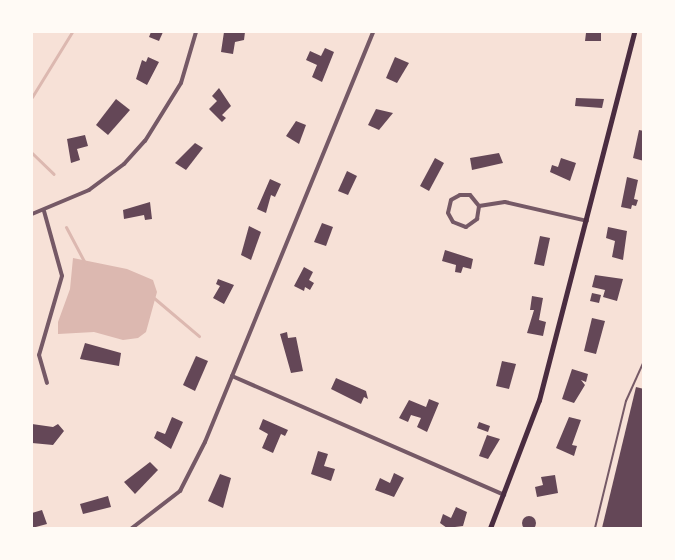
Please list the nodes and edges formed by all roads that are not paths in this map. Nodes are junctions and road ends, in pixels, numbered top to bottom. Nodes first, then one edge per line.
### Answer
1 (196, 32) edge
2 (373, 32) edge
3 (634, 32) edge
4 (479, 206) junction
5 (44, 211) junction
6 (32, 214) edge
7 (586, 221) junction
8 (643, 362) edge
9 (232, 376) junction
10 (47, 383) dead end
11 (504, 495) junction
12 (132, 528) edge
13 (490, 528) edge
14 (594, 528) edge

1 - 5 street
2 - 9 street
3 - 7 main road
4 - 4 street
4 - 7 street
5 - 6 street
5 - 10 street
7 - 11 main road
8 - 14 lane
9 - 11 street
9 - 12 street
11 - 13 main road

